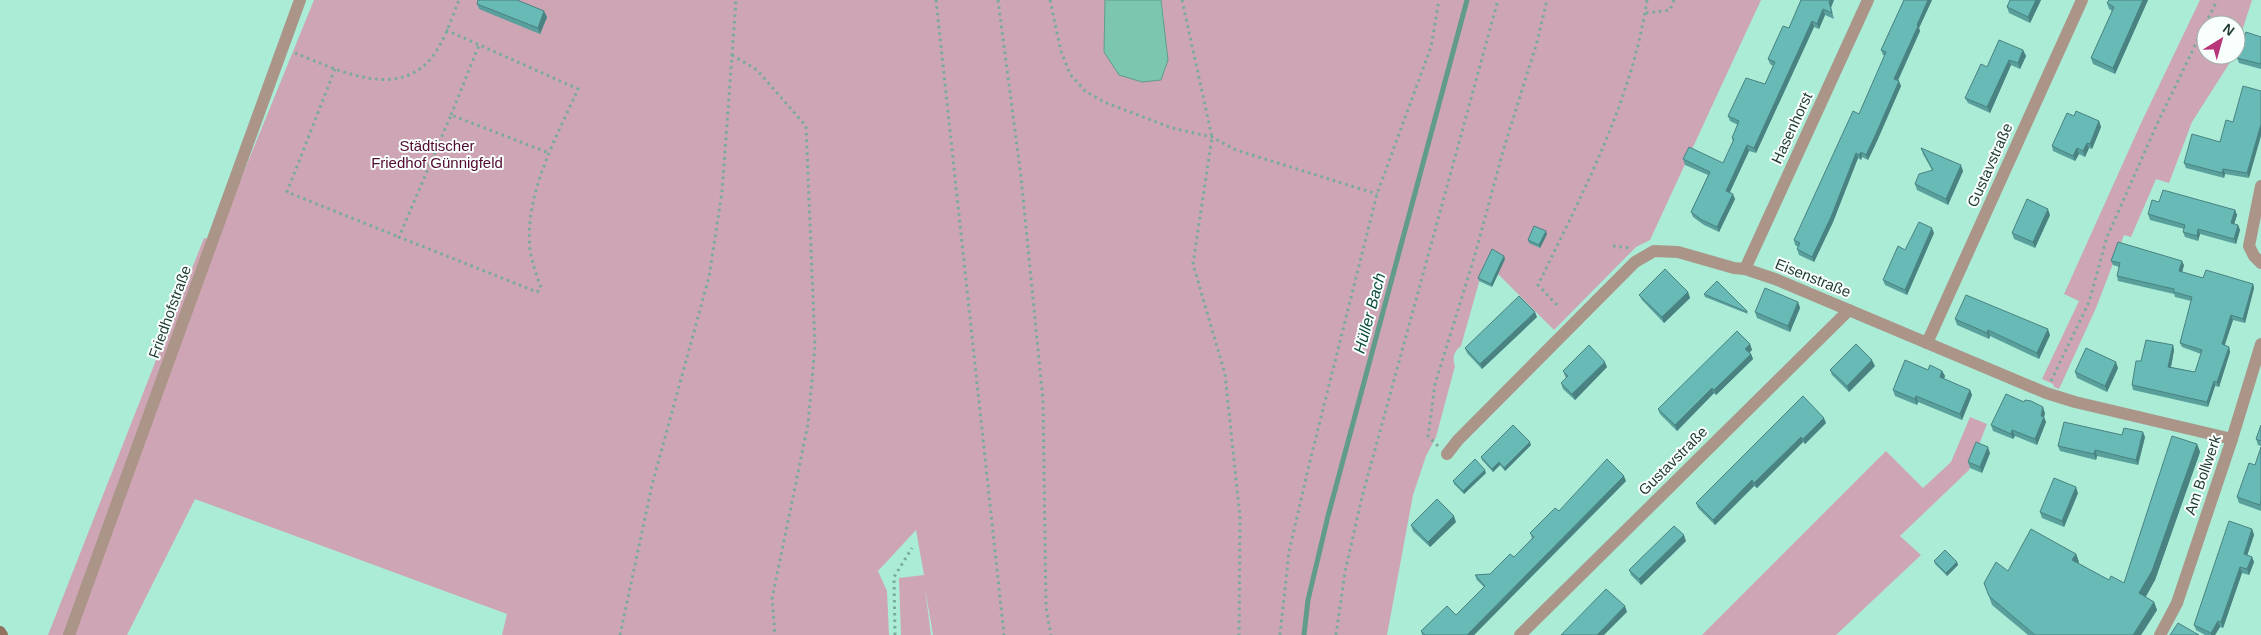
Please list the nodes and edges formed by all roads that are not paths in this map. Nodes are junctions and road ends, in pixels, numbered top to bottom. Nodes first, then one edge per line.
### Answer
1 (300, 0) edge
2 (1868, 0) edge
3 (2082, 0) edge
4 (2261, 186) edge
5 (2261, 263) edge
6 (1745, 269) junction
7 (1849, 310) junction
8 (1927, 343) junction
9 (2261, 344) edge
10 (2232, 439) junction
11 (1447, 454) road end
12 (69, 635) edge
13 (1520, 635) edge
14 (2160, 635) edge

1 - 12 street, Friedhofstraße
2 - 6 street, Hasenhorst
3 - 8 street, Gustavstraße
4 - 5 street
6 - 7 street, Eisenstraße
6 - 11 street, Eisenstraße
7 - 8 street, Eisenstraße
7 - 13 street, Gustavstraße
8 - 10 street, Eisenstraße
9 - 10 street, Am Bollwerk
10 - 14 street, Am Bollwerk

